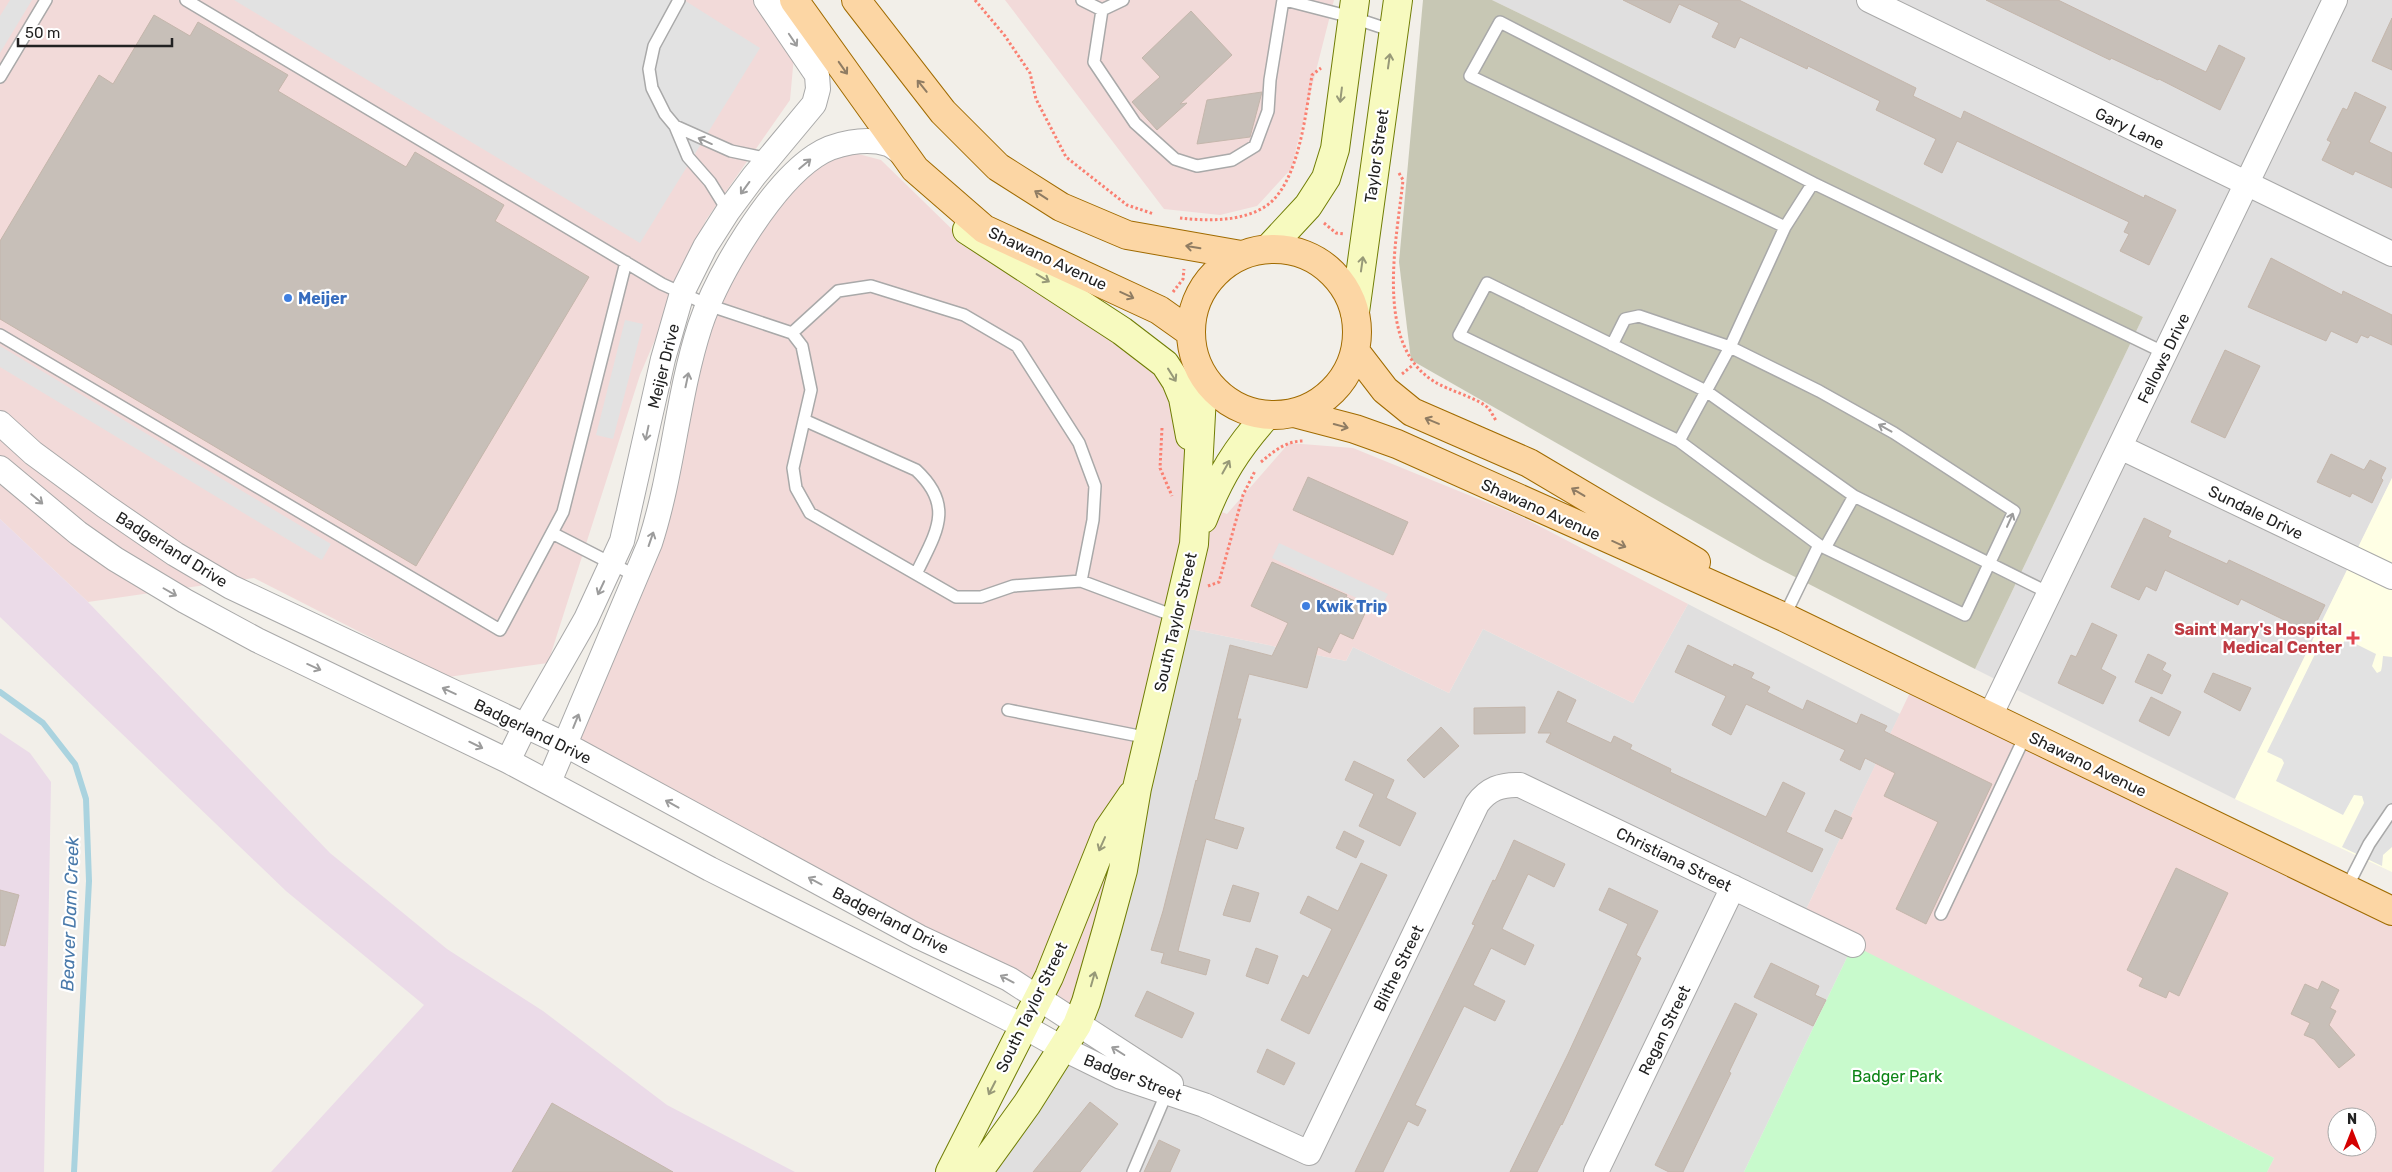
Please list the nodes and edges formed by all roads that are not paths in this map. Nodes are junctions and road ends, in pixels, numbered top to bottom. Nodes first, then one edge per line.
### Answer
1 (46, 0) edge
2 (186, 0) edge
3 (678, 0) edge
4 (766, 0) edge
5 (794, 0) edge
6 (856, 0) edge
7 (1082, 0) edge
8 (1123, 0) edge
9 (1284, 0) edge
10 (1398, 0) edge
11 (1869, 0) edge
12 (2335, 0) edge
13 (1353, 8) edge
14 (1102, 10) junction
15 (1393, 31) junction
16 (0, 77) edge
17 (675, 126) junction
18 (769, 159) junction
19 (911, 163) junction
20 (1813, 183) junction
21 (2246, 185) junction
22 (728, 211) junction
23 (1786, 227) junction
24 (1269, 248) junction
25 (1241, 254) junction
26 (2392, 254) edge
27 (626, 262) junction
28 (682, 293) junction
29 (708, 305) junction
30 (1355, 312) junction
31 (1190, 332) junction
32 (792, 333) junction
33 (0, 335) edge
34 (1612, 344) junction
35 (1730, 347) junction
36 (1356, 351) junction
37 (2165, 353) junction
38 (1203, 377) junction
39 (1706, 391) junction
40 (1294, 413) junction
41 (1267, 415) junction
42 (804, 420) junction
43 (0, 423) edge
44 (1679, 441) junction
45 (2120, 447) junction
46 (0, 468) edge
47 (1198, 487) junction
48 (1854, 496) junction
49 (552, 533) junction
50 (1194, 544) junction
51 (1822, 547) junction
52 (612, 564) junction
53 (1990, 564) junction
54 (916, 574) junction
55 (636, 576) junction
56 (2392, 577) edge
57 (1081, 582) junction
58 (2050, 593) junction
59 (1177, 617) junction
60 (1784, 617) junction
61 (1008, 710) dead end
62 (1990, 716) junction
63 (525, 726) junction
64 (2026, 734) junction
65 (1149, 738) junction
66 (566, 746) junction
67 (508, 760) junction
68 (549, 782) junction
69 (1136, 788) junction
70 (1493, 788) joint
71 (2392, 810) edge
72 (2388, 823) edge
73 (1733, 887) junction
74 (2346, 889) junction
75 (2392, 911) edge
76 (1941, 914) dead end
77 (1853, 945) dead end
78 (1037, 998) junction
79 (1076, 1025) junction
80 (1023, 1026) junction
81 (1062, 1048) junction
82 (1167, 1092) junction
83 (1204, 1105) junction
84 (1309, 1153) joint
85 (950, 1172) edge
86 (978, 1172) edge
87 (1133, 1172) edge
88 (1596, 1172) edge

1 - 16 lane
2 - 27 lane
3 - 17 lane
4 -> 18 street, Meijer Drive
5 -> 19 main road, Shawano Avenue
25 -> 6 main road
7 - 14 lane
8 - 14 lane
9 - 13 lane
9 - 14 lane
10 - 15 street, Taylor Street
11 - 21 street, Gary Lane
12 - 21 street, Fellows Drive
13 - 15 lane
13 -> 24 street
30 -> 15 street, Taylor Street
18 -> 17 lane
17 - 22 lane
18 -> 22 street, Meijer Drive
29 -> 19 street, Meijer Drive
19 -> 31 main road, Shawano Avenue
19 -> 47 street
20 - 23 lane
20 - 23 lane
20 - 37 lane
21 - 26 street, Gary Lane
21 - 37 street, Fellows Drive
22 - 28 street, Meijer Drive
23 - 35 lane
24 - 25 main road
24 - 30 main road
25 - 31 main road
27 - 28 lane
27 - 49 lane
28 - 29 lane
28 -> 52 street, Meijer Drive
29 - 32 lane
55 -> 29 street, Meijer Drive
30 - 36 main road
31 - 38 main road
32 - 42 lane
32 - 57 lane
33 - 49 lane
34 - 35 lane
34 - 39 lane
34 - 44 lane
35 - 39 lane
53 -> 35 lane
36 - 40 main road
60 -> 36 main road, Shawano Avenue
37 - 45 street, Fellows Drive
38 - 41 main road
38 - 47 street, South Taylor Street
39 - 44 lane
39 - 48 lane
40 - 41 main road
40 -> 60 main road, Shawano Avenue
50 -> 41 street, South Taylor Street
42 - 54 lane
42 - 54 lane
63 -> 43 street, Badgerland Drive
44 - 51 lane
45 - 56 street, Sundale Drive
45 - 58 street, Fellows Drive
46 -> 67 street
47 - 50 street, South Taylor Street
48 - 51 lane
48 - 53 lane
49 - 52 lane
50 - 59 street, South Taylor Street
51 - 53 lane
51 - 60 lane
52 - 55 lane
52 -> 63 street, Meijer Drive
53 - 58 lane
54 - 57 lane
66 -> 55 street, Meijer Drive
57 - 59 lane
58 - 62 street, Fellows Drive
59 - 65 street, South Taylor Street
60 - 62 main road, Shawano Avenue
61 - 65 lane
62 - 64 main road, Shawano Avenue
63 - 66 street, Badgerland Drive
63 - 67 street, Meijer Drive
64 - 74 main road, Shawano Avenue
64 - 76 lane
65 - 69 street, South Taylor Street
66 - 68 street, Meijer Drive
78 -> 66 street, Badgerland Drive
67 - 68 street
68 - 80 street
69 -> 78 street, South Taylor Street
79 -> 69 street, South Taylor Street
70 - 73 street, Christiana Street
70 - 84 street, Blithe Street
71 - 72 lane
72 - 74 lane
73 - 77 street, Christiana Street
73 - 88 street, Regan Street
74 - 75 main road, Shawano Avenue
78 - 79 street, Badgerland Drive
78 - 80 street, South Taylor Street
79 - 81 street, South Taylor Street
83 -> 79 street, Badger Street
80 - 81 street
80 -> 85 street, South Taylor Street
81 - 82 street, Badger Street
81 - 86 street, South Taylor Street
82 - 83 street, Badger Street
82 - 87 lane
83 - 84 street, Badger Street

